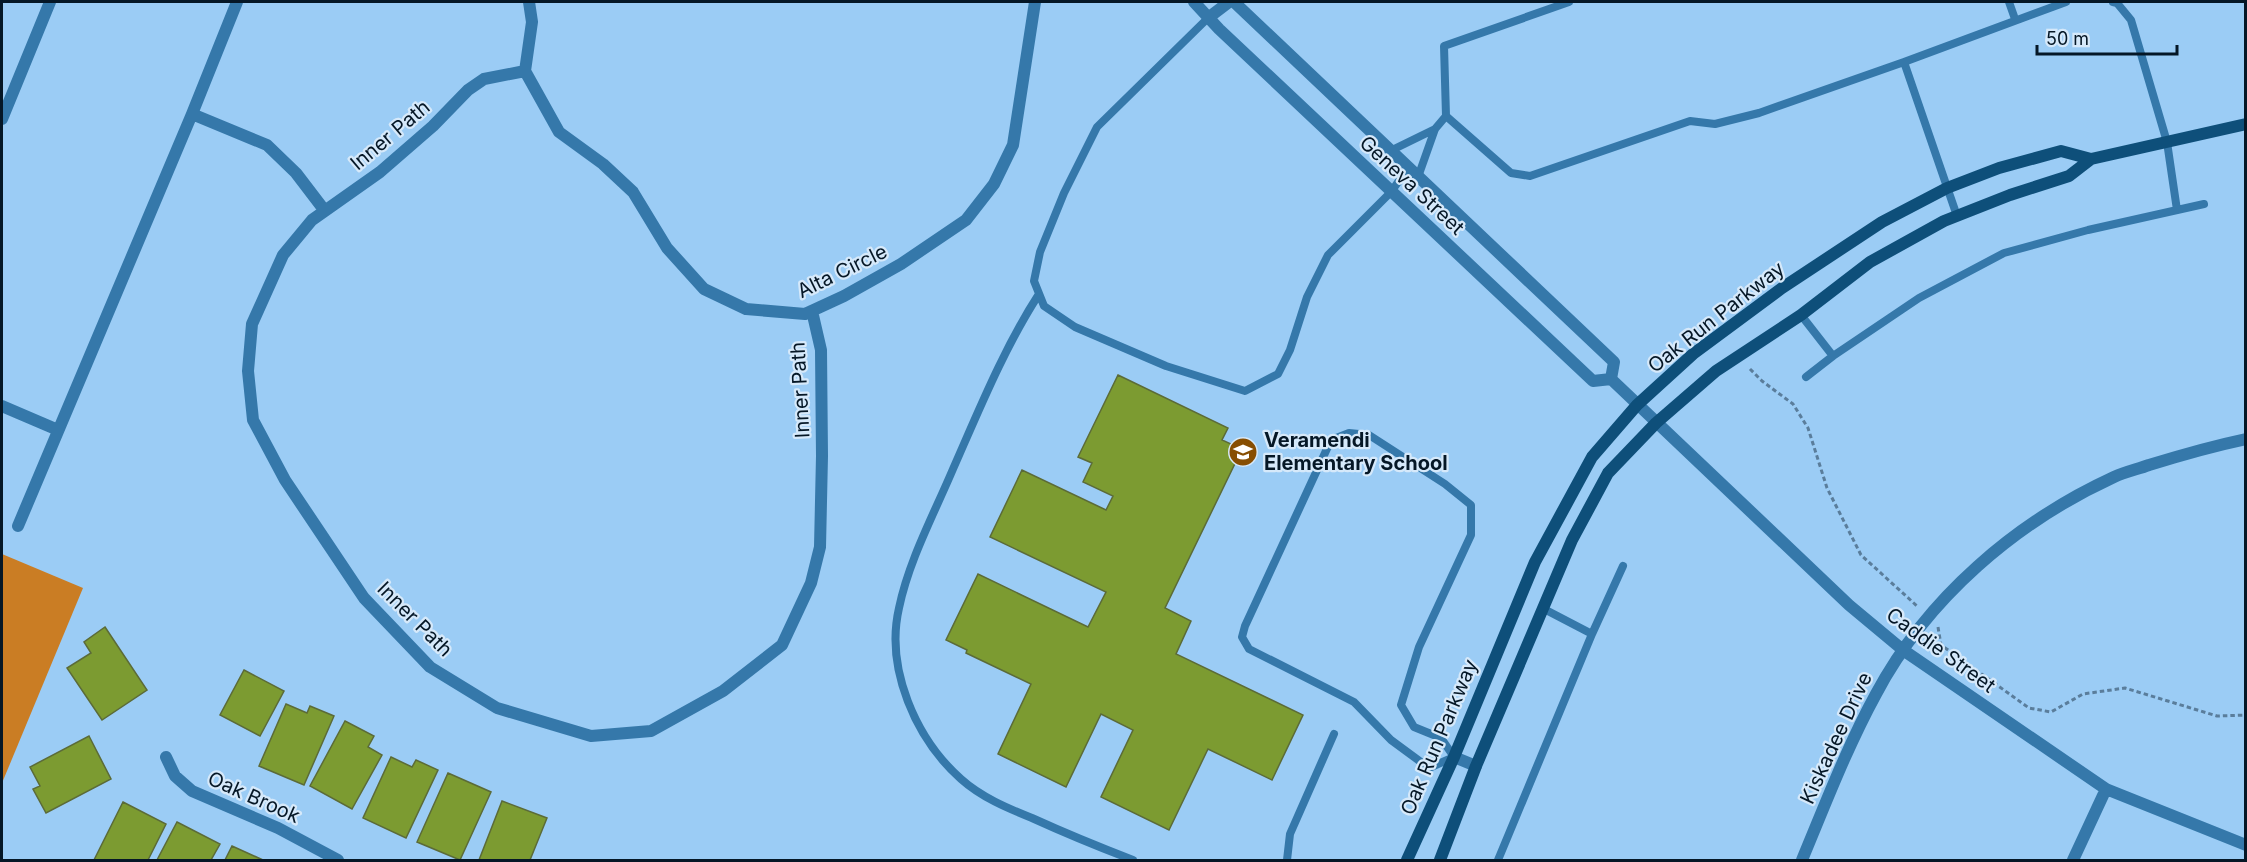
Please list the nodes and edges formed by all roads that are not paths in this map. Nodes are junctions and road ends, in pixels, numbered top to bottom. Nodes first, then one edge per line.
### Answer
1 (50, 2) edge
2 (237, 2) edge
3 (529, 2) edge
4 (1035, 2) edge
5 (1194, 2) edge
6 (1229, 2) edge
7 (1234, 2) edge
8 (1569, 2) edge
9 (2008, 2) edge
10 (2066, 2) edge
11 (2113, 2) edge
12 (1208, 18) junction
13 (2015, 19) junction
14 (1904, 62) junction
15 (525, 70) junction
16 (192, 114) junction
17 (1446, 116) junction
18 (2, 119) edge
19 (2246, 124) edge
20 (1435, 129) junction
21 (2167, 142) junction
22 (1390, 151) junction
23 (2091, 159) junction
24 (1413, 173) junction
25 (1947, 189) junction
26 (1391, 192) junction
27 (2204, 204) dead end
28 (2177, 210) junction
29 (325, 211) junction
30 (1957, 216) junction
31 (1039, 294) junction
32 (812, 311) junction
33 (1801, 315) junction
34 (1833, 356) junction
35 (1806, 377) dead end
36 (1611, 380) junction
37 (1637, 405) junction
38 (2, 406) edge
39 (1656, 423) junction
40 (58, 430) junction
41 (2246, 439) edge
42 (18, 526) dead end
43 (1623, 566) dead end
44 (1544, 609) junction
45 (1592, 634) junction
46 (1903, 650) junction
47 (1334, 735) dead end
48 (166, 757) dead end
49 (1454, 757) junction
50 (1476, 766) junction
51 (2106, 789) junction
52 (2246, 845) edge
53 (338, 861) edge
54 (1132, 861) edge
55 (1287, 861) edge
56 (1407, 861) edge
57 (1440, 861) edge
58 (1498, 861) edge
59 (1802, 861) edge
60 (2073, 861) edge

1 - 18 street
2 - 16 street
3 - 15 street
4 - 32 street, Alta Circle
5 - 12 street, Geneva Street
6 - 12 street
7 - 22 street, Geneva Street
8 - 17 lane
9 - 13 lane
10 - 13 lane
11 - 21 lane
12 - 26 street, Geneva Street
12 - 31 lane
13 - 14 lane
14 - 17 lane
14 - 25 lane
15 - 29 street, Inner Path
15 - 32 street, Alta Circle
16 - 29 street
16 - 40 street
17 - 20 lane
19 - 21 street, Oak Run Parkway
20 - 22 lane
20 - 24 lane
21 - 23 street, Oak Run Parkway
21 - 28 lane
22 - 24 street, Geneva Street
23 - 25 street, Oak Run Parkway
23 - 30 street, Oak Run Parkway
24 - 26 lane
24 - 36 street, Geneva Street
25 - 30 lane
25 - 37 street, Oak Run Parkway
26 - 31 lane
26 - 36 street, Geneva Street
27 - 28 lane
28 - 34 lane
29 - 32 street, Inner Path
30 - 33 street, Oak Run Parkway
31 - 54 lane
33 - 34 lane
33 - 39 street, Oak Run Parkway
34 - 35 lane
36 - 37 street, Geneva Street
37 - 39 street, Geneva Street
37 - 49 street, Oak Run Parkway
38 - 40 street
39 - 44 street, Oak Run Parkway
39 - 46 street, Caddie Street
40 - 42 street
41 - 46 street, Kiskadee Drive
43 - 45 lane
44 - 45 lane
44 - 50 street, Oak Run Parkway
45 - 58 lane
46 - 51 street, Caddie Street
46 - 59 street, Kiskadee Drive
47 - 55 lane
48 - 53 street, Oak Brook
49 - 49 lane
49 - 50 street
49 - 56 street, Oak Run Parkway
50 - 57 street, Oak Run Parkway
51 - 52 street, Caddie Street
51 - 60 street

